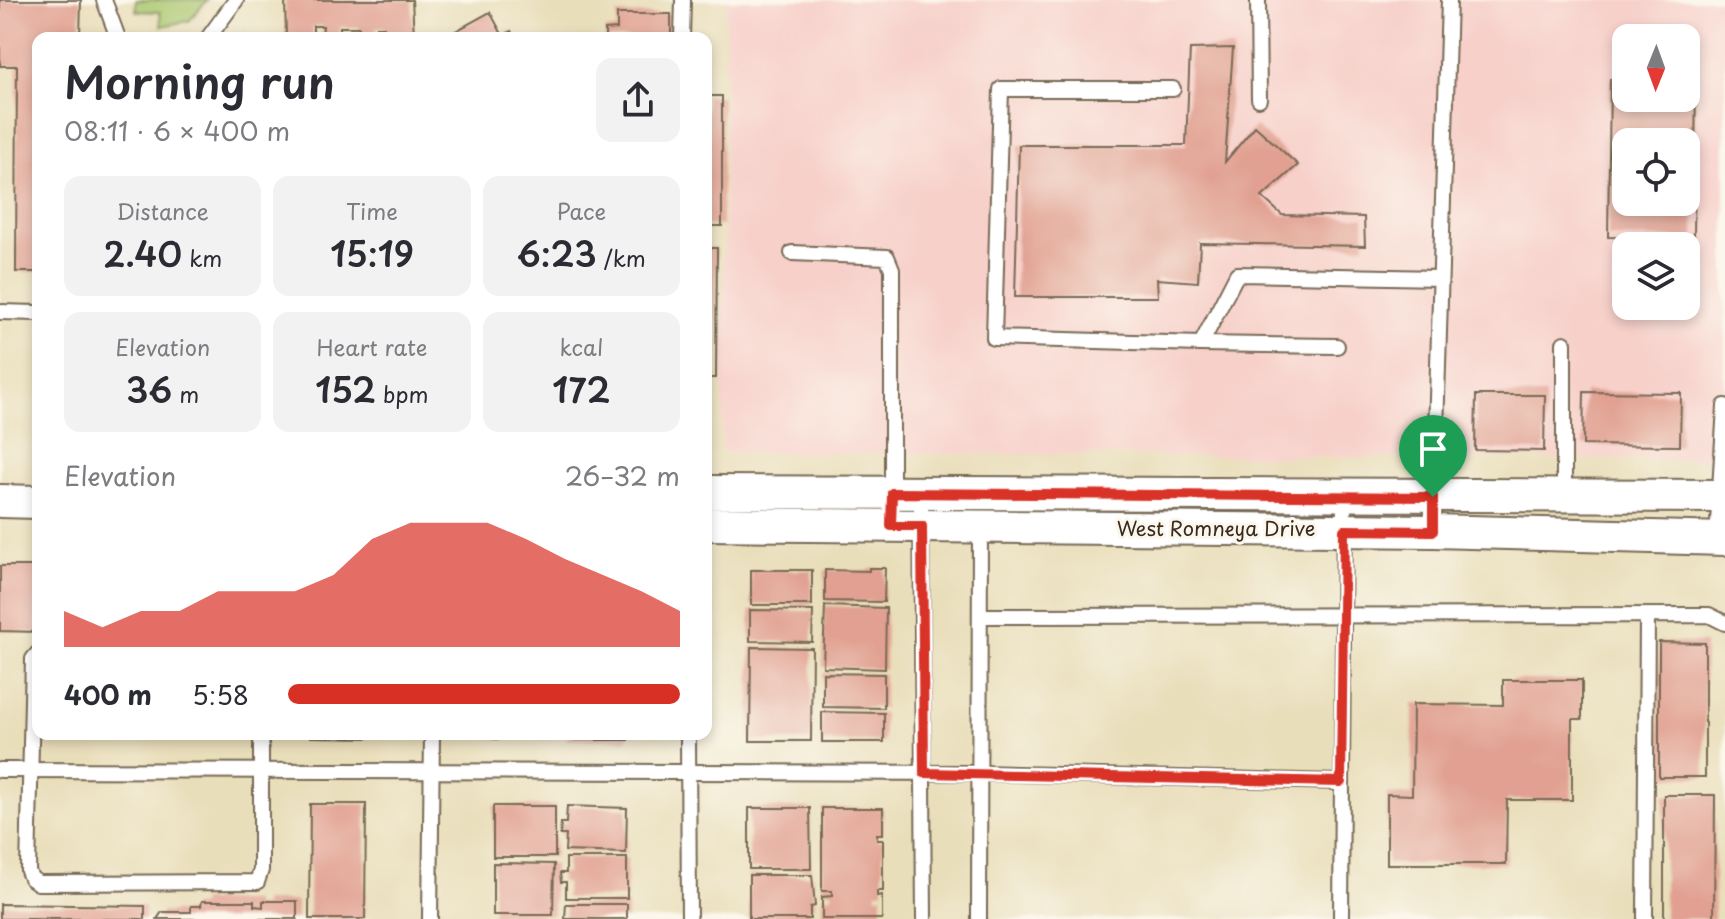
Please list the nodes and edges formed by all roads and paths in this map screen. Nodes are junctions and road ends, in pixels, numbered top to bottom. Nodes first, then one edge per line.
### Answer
1 (104, 0) edge
2 (236, 0) edge
3 (683, 0) edge
4 (1258, 0) edge
5 (1449, 0) edge
6 (116, 32) edge
7 (212, 32) edge
8 (682, 32) edge
9 (1173, 89) dead end
10 (1259, 99) dead end
11 (792, 253) dead end
12 (1440, 278) junction
13 (0, 312) edge
14 (32, 313) edge
15 (1564, 343) dead end
16 (1201, 344) junction
17 (1337, 346) dead end
18 (1725, 406) edge
19 (712, 492) edge
20 (907, 493) junction
21 (980, 494) junction
22 (1722, 496) edge
23 (1344, 497) junction
24 (1433, 497) junction
25 (1564, 498) junction
26 (0, 501) edge
27 (32, 502) edge
28 (712, 524) edge
29 (907, 526) junction
30 (980, 527) junction
31 (1344, 530) junction
32 (1433, 531) junction
33 (1721, 539) edge
34 (1342, 615) junction
35 (982, 616) junction
36 (1647, 617) junction
37 (1725, 623) edge
38 (32, 714) edge
39 (261, 740) edge
40 (432, 740) edge
41 (688, 740) edge
42 (0, 770) edge
43 (31, 770) junction
44 (261, 771) junction
45 (432, 771) junction
46 (688, 773) junction
47 (924, 773) junction
48 (980, 773) junction
49 (1341, 782) junction
50 (430, 919) edge
51 (689, 919) edge
52 (924, 919) edge
53 (979, 919) edge
54 (1341, 919) edge
55 (1645, 919) edge

1 - 6 lane
2 - 7 lane
3 - 8 lane
4 - 10 lane
5 - 12 lane
9 - 16 lane
11 - 20 lane
12 - 16 lane
12 - 24 lane
13 - 14 lane
15 - 25 lane
16 - 17 lane
18 - 22 lane
19 - 20 street, West Romneya Drive
20 - 21 street, West Romneya Drive
20 - 29 lane
20 - 29 lane
21 - 23 street, West Romneya Drive
21 - 30 lane
22 - 25 street, West Romneya Drive
22 - 33 lane
23 - 24 street, West Romneya Drive
23 - 31 lane
24 - 25 street, West Romneya Drive
24 - 32 lane
26 - 27 street
28 - 29 street, West Romneya Drive
29 - 30 street, West Romneya Drive
29 - 47 lane
30 - 31 street, West Romneya Drive
30 - 35 lane
31 - 32 street, West Romneya Drive
31 - 34 lane
32 - 33 street, West Romneya Drive
34 - 35 lane
34 - 36 lane
34 - 49 lane
35 - 48 lane
36 - 37 lane
36 - 55 lane
38 - 43 lane
39 - 44 lane
40 - 45 lane
41 - 46 lane
42 - 43 lane
43 - 44 lane
43 - 44 lane
44 - 45 lane
45 - 46 lane
45 - 50 lane
46 - 47 lane
46 - 51 lane
47 - 48 lane
47 - 52 lane
48 - 49 lane
48 - 53 lane
49 - 54 lane

